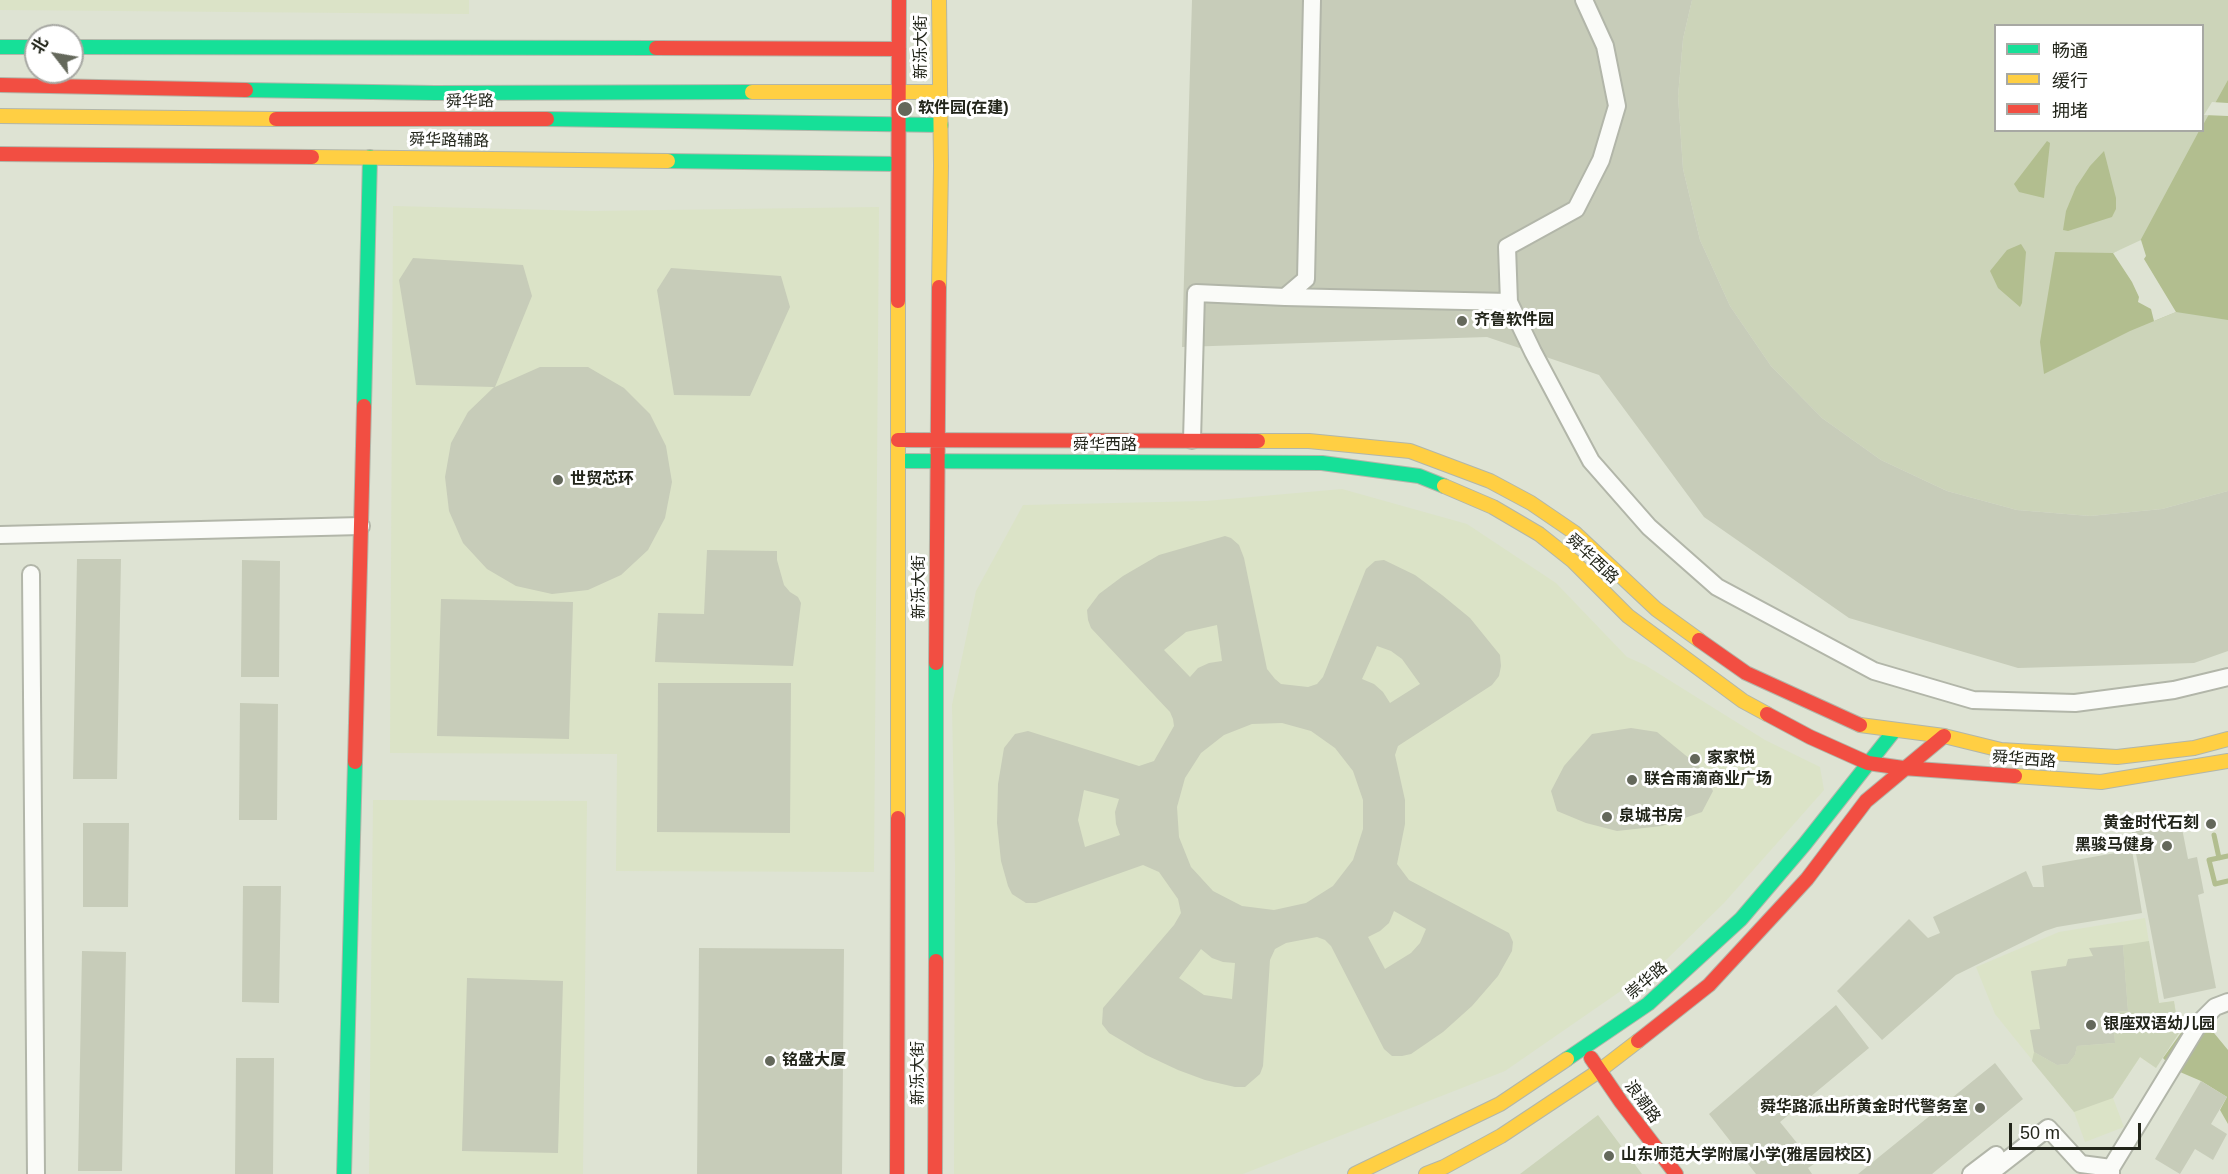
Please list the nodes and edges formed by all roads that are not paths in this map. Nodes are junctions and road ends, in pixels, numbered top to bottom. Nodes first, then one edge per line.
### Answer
1 (899, 0) edge
2 (939, 0) edge
3 (1312, 0) edge
4 (1584, 0) edge
5 (0, 47) edge
6 (24, 47) edge
7 (84, 47) edge
8 (899, 49) junction
9 (0, 85) edge
10 (898, 92) junction
11 (939, 92) junction
12 (0, 116) edge
13 (898, 124) junction
14 (941, 125) junction
15 (0, 154) edge
16 (370, 157) junction
17 (898, 164) junction
18 (1285, 297) junction
19 (1509, 302) junction
20 (937, 439) junction
21 (898, 440) junction
22 (1192, 440) junction
23 (898, 461) junction
24 (937, 461) junction
25 (361, 526) junction
26 (0, 535) edge
27 (31, 574) dead end
28 (2228, 676) edge
29 (1894, 731) junction
30 (1944, 736) junction
31 (2228, 739) edge
32 (2228, 761) edge
33 (1868, 763) junction
34 (1903, 768) junction
35 (2228, 1002) edge
36 (1585, 1048) junction
37 (1599, 1071) junction
38 (2042, 1120) dead end
39 (2111, 1171) edge
40 (36, 1174) edge
41 (344, 1174) edge
42 (897, 1174) edge
43 (935, 1174) edge
44 (1355, 1174) edge
45 (1426, 1174) edge
46 (1676, 1174) edge
47 (1971, 1174) edge
48 (1989, 1174) edge

1 - 8 main road, 新泺大街
2 - 11 main road, 新泺大街
3 - 18 street
4 - 19 street
5 - 6 main road
7 - 8 main road
8 - 10 main road, 新泺大街
9 - 10 main road, 舜华路
10 - 11 main road, 舜华路
10 - 13 main road, 新泺大街
11 - 14 main road, 新泺大街
12 - 13 main road, 舜华路
13 - 14 main road, 舜华路
13 - 17 main road, 新泺大街
14 - 20 main road, 新泺大街
15 - 16 main road, 舜华路辅路
16 - 17 main road, 舜华路辅路
16 - 25 main road
17 - 21 main road, 新泺大街
18 - 19 street
18 - 22 street
19 - 28 street
20 - 21 main road, 舜华西路
20 - 22 main road, 舜华西路
20 - 24 main road, 新泺大街
21 - 23 main road, 新泺大街
22 - 29 main road, 舜华西路
23 - 24 main road, 舜华西路
23 - 42 main road, 新泺大街
24 - 33 main road, 舜华西路
24 - 43 main road, 新泺大街
25 - 26 street
25 - 41 main road
27 - 40 street
29 - 30 main road, 舜华西路
29 - 33 main road, 崇华路
30 - 31 main road, 舜华西路
30 - 34 main road
32 - 34 main road, 舜华西路
33 - 34 main road, 舜华西路
33 - 36 main road, 崇华路
34 - 37 main road
35 - 39 street
36 - 37 main road, 浪潮路
36 - 44 main road, 崇华路
37 - 45 main road
37 - 46 main road, 浪潮路
38 - 47 street
39 - 48 street

